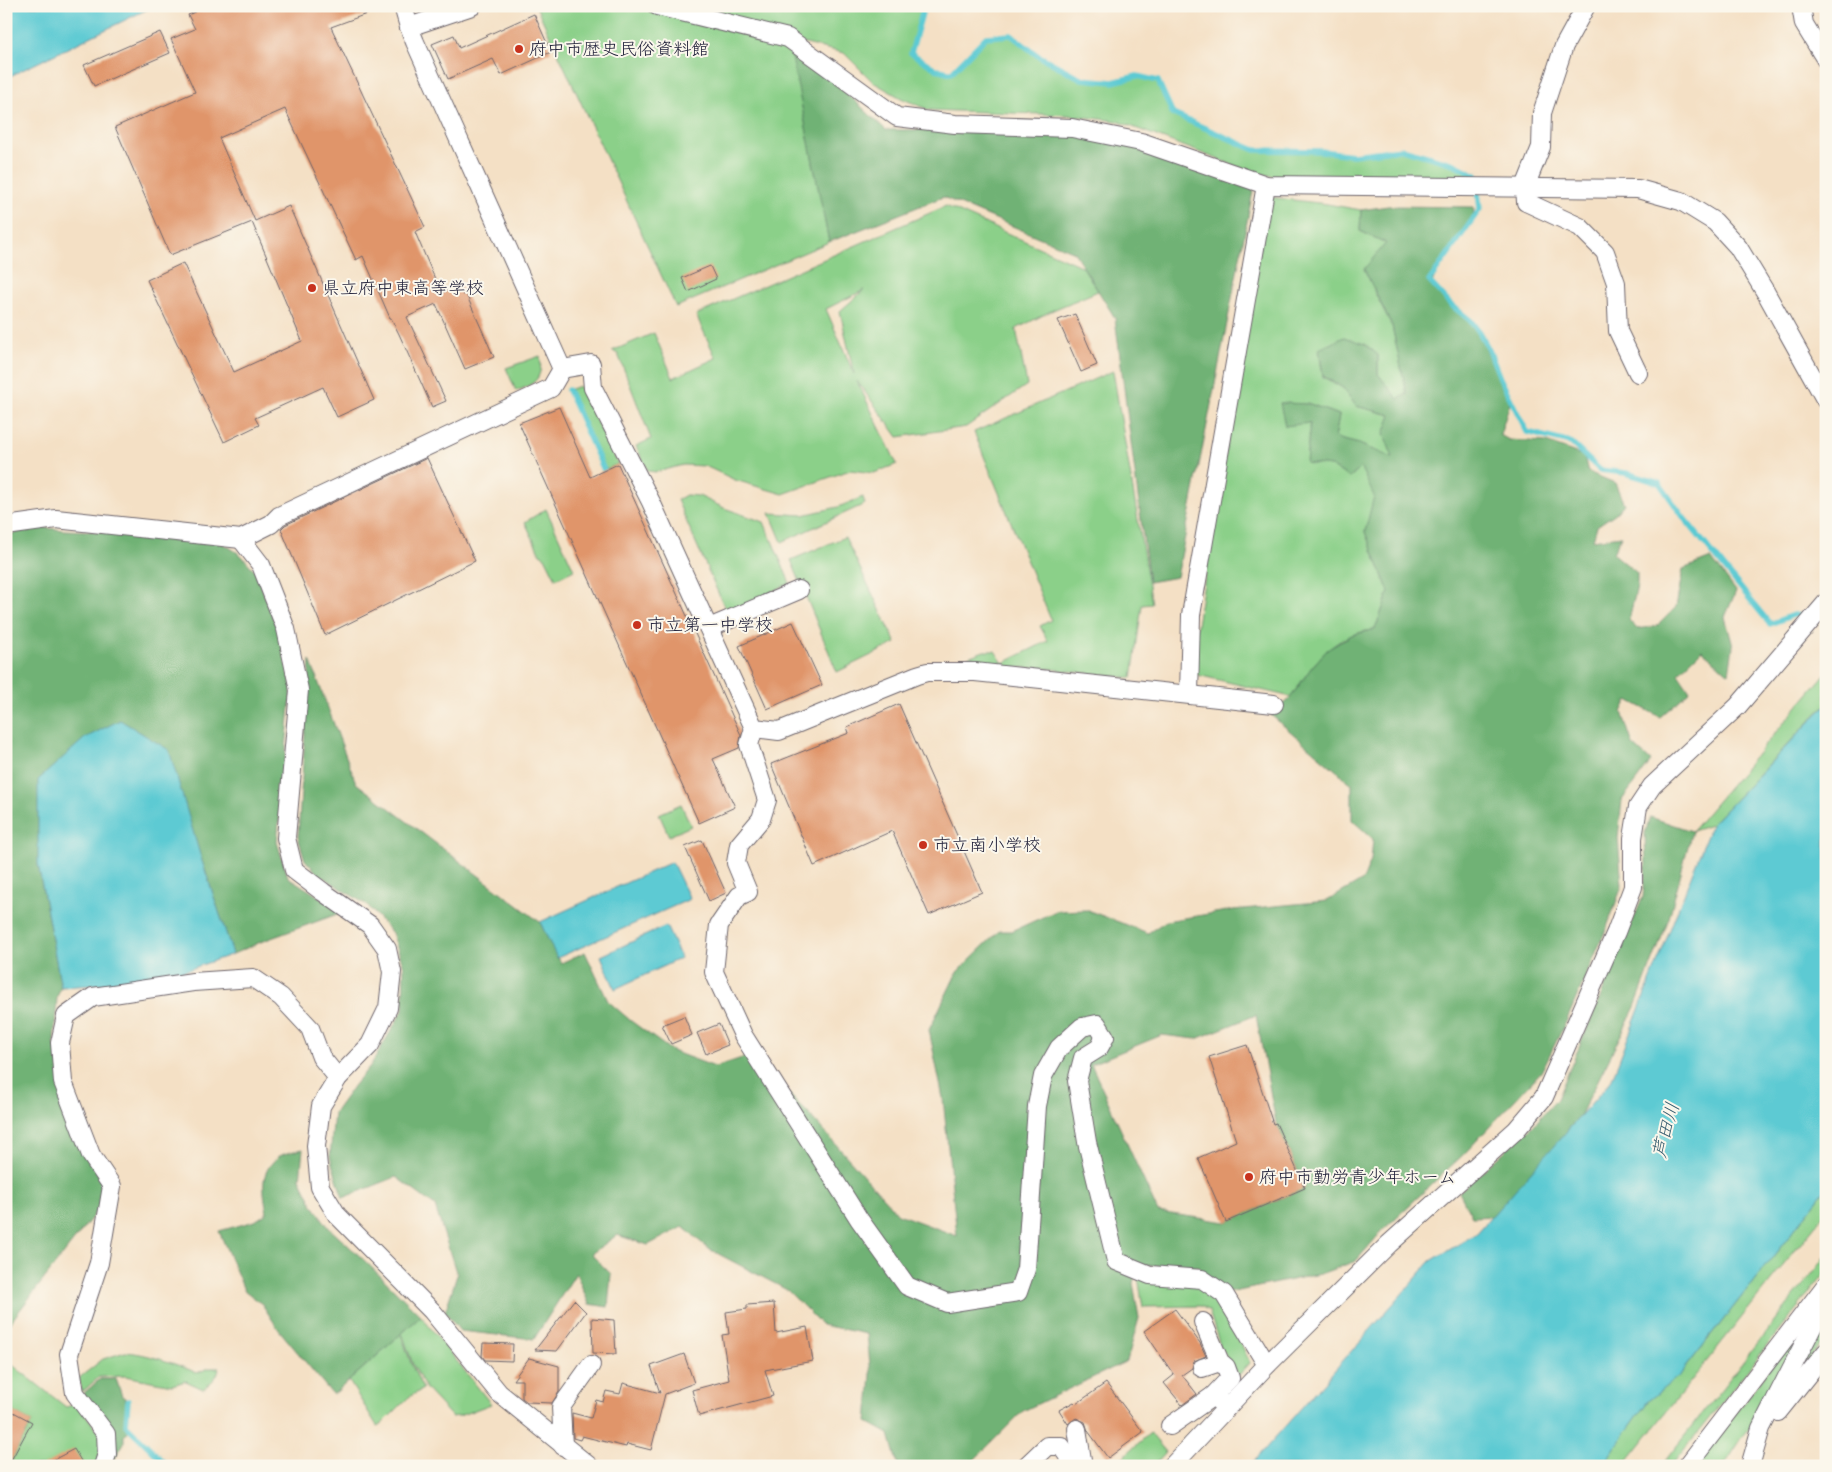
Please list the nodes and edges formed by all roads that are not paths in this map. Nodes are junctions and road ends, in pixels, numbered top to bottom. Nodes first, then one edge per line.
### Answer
1 (403, 6) edge
2 (472, 6) edge
3 (656, 6) edge
4 (1586, 6) edge
5 (1801, 6) edge
6 (409, 27) junction
7 (1826, 60) edge
8 (1266, 185) junction
9 (1525, 187) junction
10 (562, 369) junction
11 (1638, 373) dead end
12 (1826, 401) edge
13 (6, 526) edge
14 (241, 539) junction
15 (798, 590) dead end
16 (1826, 603) edge
17 (709, 628) junction
18 (1189, 694) junction
19 (1274, 704) dead end
20 (754, 728) junction
21 (338, 1078) junction
22 (1826, 1285) edge
23 (1826, 1307) edge
24 (1203, 1322) dead end
25 (1826, 1352) edge
26 (1220, 1362) junction
27 (591, 1365) dead end
28 (1267, 1365) junction
29 (1202, 1368) dead end
30 (1220, 1402) junction
31 (1170, 1426) dead end
32 (1761, 1428) junction
33 (1077, 1429) dead end
34 (563, 1446) junction
35 (102, 1466) edge
36 (589, 1466) edge
37 (1026, 1466) edge
38 (1075, 1466) edge
39 (1083, 1466) edge
40 (1172, 1466) edge
41 (1687, 1466) edge
42 (1750, 1466) edge

1 - 6 street
2 - 6 street
3 - 8 street
4 - 9 street
5 - 7 street
6 - 10 street
8 - 9 street
8 - 18 street
9 - 11 street
9 - 12 street
10 - 14 street
10 - 17 street
13 - 14 street
14 - 21 street
15 - 17 street
16 - 28 street
17 - 20 street
18 - 19 street
18 - 20 street
20 - 28 street
21 - 34 street
21 - 35 street
22 - 41 street
23 - 32 street
24 - 26 street
25 - 32 street
26 - 29 street
26 - 30 street
27 - 34 street
28 - 30 street
30 - 31 street
30 - 40 street
32 - 42 street
33 - 39 street
34 - 36 street
37 - 38 street

